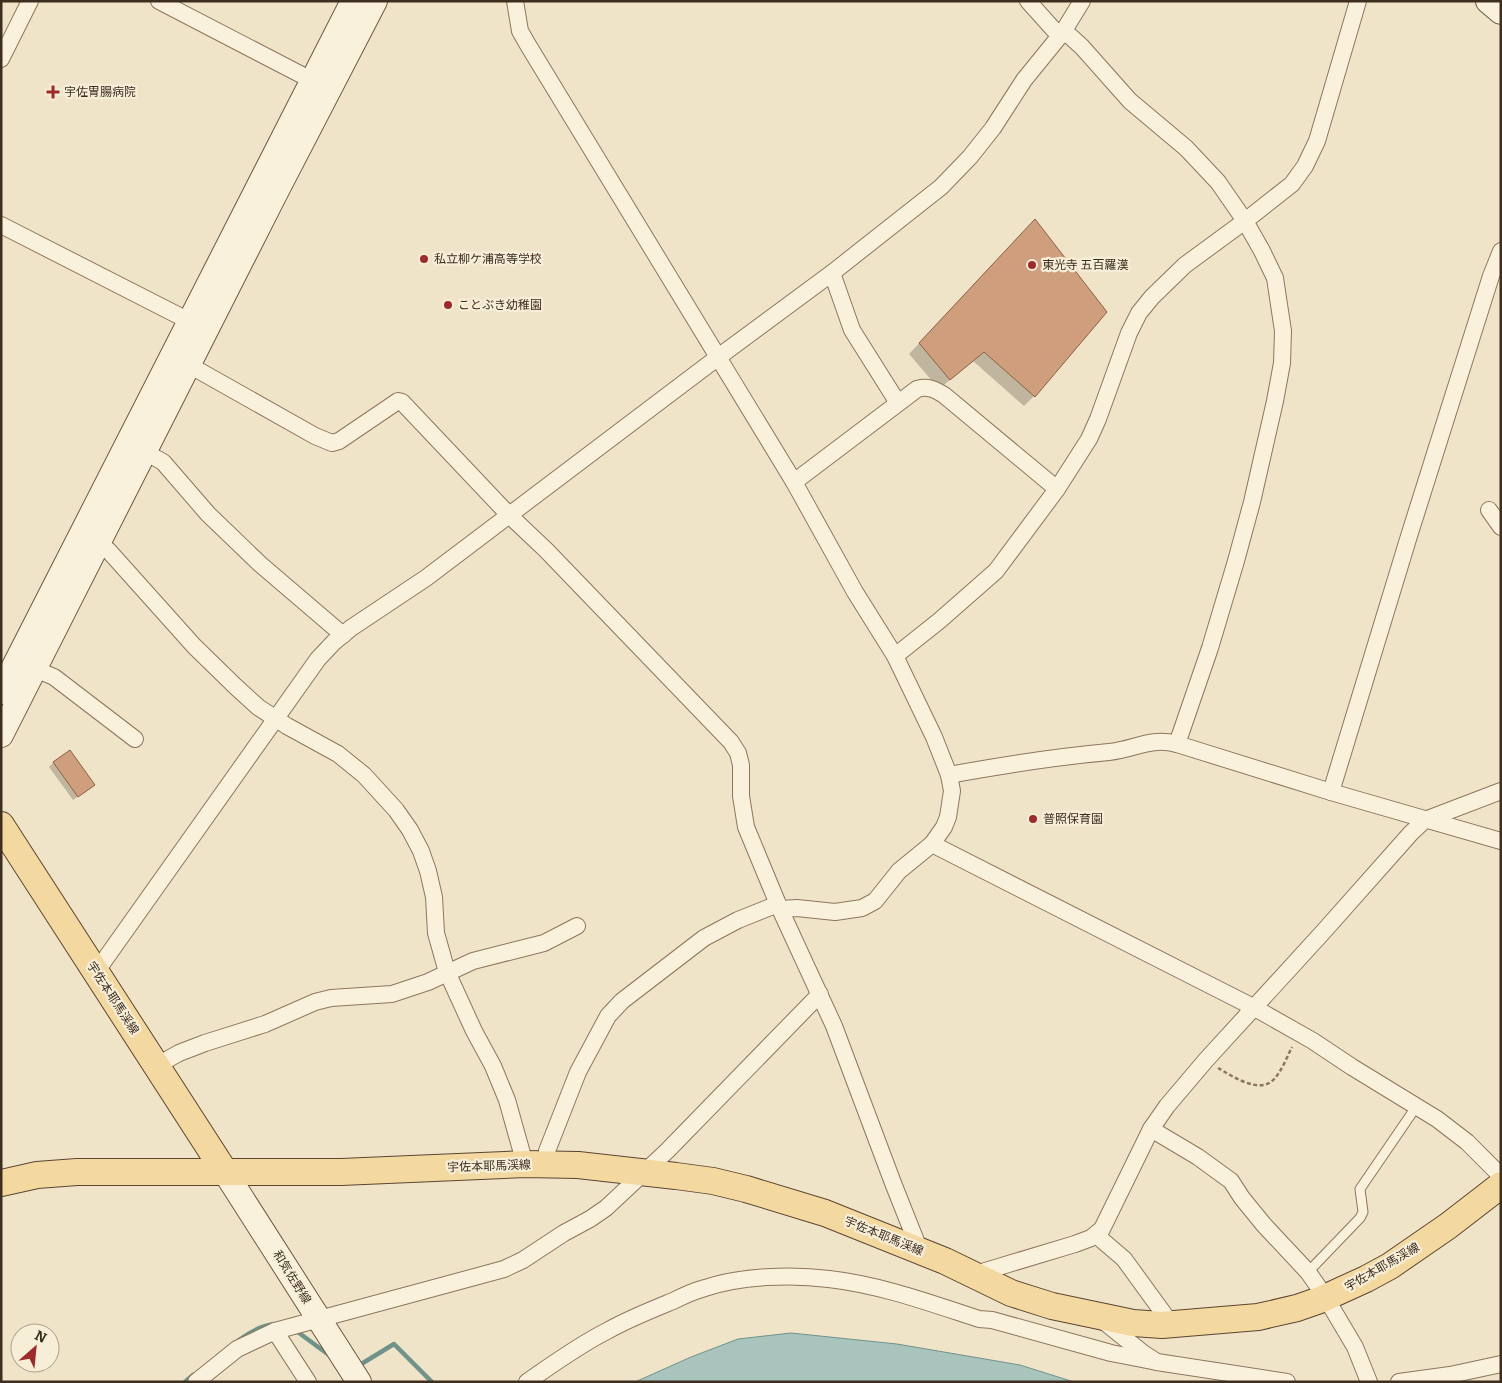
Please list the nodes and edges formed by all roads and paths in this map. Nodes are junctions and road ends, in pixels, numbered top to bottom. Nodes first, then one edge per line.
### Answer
1 (30, 1) edge
2 (158, 1) edge
3 (353, 1) edge
4 (375, 1) edge
5 (515, 1) edge
6 (1028, 1) edge
7 (1082, 1) edge
8 (1358, 1) edge
9 (1488, 1) edge
10 (1501, 12) edge
11 (1063, 32) junction
12 (1, 59) edge
13 (321, 85) junction
14 (1245, 221) junction
15 (1, 225) edge
16 (1501, 251) edge
17 (832, 273) junction
18 (198, 326) junction
19 (717, 358) junction
20 (189, 365) junction
21 (898, 403) junction
22 (145, 452) junction
23 (794, 482) junction
24 (1057, 489) junction
25 (1489, 510) dead end
26 (509, 515) junction
27 (1501, 527) edge
28 (98, 544) junction
29 (342, 635) junction
30 (895, 656) junction
31 (35, 669) junction
32 (1, 692) edge
33 (275, 718) junction
34 (1, 735) edge
35 (135, 739) dead end
36 (1177, 744) junction
37 (949, 774) junction
38 (1501, 791) edge
39 (1331, 792) junction
40 (1425, 820) junction
41 (1, 825) edge
42 (1501, 841) edge
43 (932, 844) junction
44 (779, 907) junction
45 (577, 926) dead end
46 (96, 972) junction
47 (447, 972) junction
48 (820, 994) junction
49 (1253, 1007) junction
50 (1300, 1033) junction
51 (1206, 1060) junction
52 (156, 1066) junction
53 (1416, 1107) junction
54 (1151, 1129) junction
55 (536, 1164) junction
56 (225, 1172) junction
57 (644, 1173) junction
58 (1501, 1176) edge
59 (1, 1183) edge
60 (1501, 1185) edge
61 (1097, 1234) junction
62 (920, 1251) junction
63 (1308, 1272) junction
64 (972, 1275) junction
65 (1326, 1298) junction
66 (1099, 1317) junction
67 (319, 1318) junction
68 (1172, 1325) junction
69 (275, 1331) junction
70 (1157, 1362) junction
71 (1501, 1364) edge
72 (196, 1382) edge
73 (308, 1382) edge
74 (359, 1382) edge
75 (527, 1382) edge
76 (1287, 1382) edge
77 (1369, 1382) edge
78 (1399, 1382) edge

1 - 12 street
2 - 13 street
3 - 13 street
4 - 13 street
5 - 19 street
6 - 11 street
7 - 11 street
8 - 14 street
9 - 10 street
11 - 14 street
11 - 17 street
13 - 18 street
14 - 24 street
14 - 36 street
15 - 18 street
16 - 39 street
17 - 19 street
17 - 21 street
18 - 20 street
18 - 32 street
19 - 23 street
19 - 26 street
20 - 22 street
20 - 26 street
21 - 23 street
21 - 24 street
22 - 28 street
22 - 29 street
23 - 30 street
24 - 30 street
25 - 27 street
26 - 29 street
26 - 44 street
28 - 31 street
28 - 33 street
29 - 33 street
30 - 37 street
31 - 34 street
31 - 35 street
33 - 46 street
33 - 47 street
36 - 37 street
36 - 39 street
37 - 43 street
38 - 40 street
39 - 40 street
40 - 42 street
40 - 49 street
41 - 46 main road, 宇佐本耶馬渓線
43 - 44 street
43 - 49 street
44 - 48 street
44 - 55 street
45 - 47 street
46 - 52 main road, 宇佐本耶馬渓線
47 - 52 street
47 - 55 street
48 - 57 street
48 - 62 street
49 - 50 street
49 - 51 street
50 - 51 path
50 - 53 street
51 - 54 street
52 - 56 main road, 宇佐本耶馬渓線
53 - 58 street
53 - 63 lane
54 - 61 street
54 - 63 street
55 - 56 main road, 宇佐本耶馬渓線
55 - 57 main road, 宇佐本耶馬渓線
56 - 59 main road, 宇佐本耶馬渓線
56 - 67 street, 和気佐野線
57 - 62 main road, 宇佐本耶馬渓線
57 - 67 street
60 - 65 main road, 宇佐本耶馬渓線
61 - 64 street
61 - 68 street
62 - 64 main road, 宇佐本耶馬渓線
63 - 65 street
64 - 66 main road, 宇佐本耶馬渓線
65 - 68 main road, 宇佐本耶馬渓線
65 - 77 street
66 - 68 main road, 宇佐本耶馬渓線
66 - 70 street
67 - 69 street
67 - 74 street, 和気佐野線
69 - 72 street
69 - 73 street
70 - 75 street
70 - 76 street
71 - 78 street

